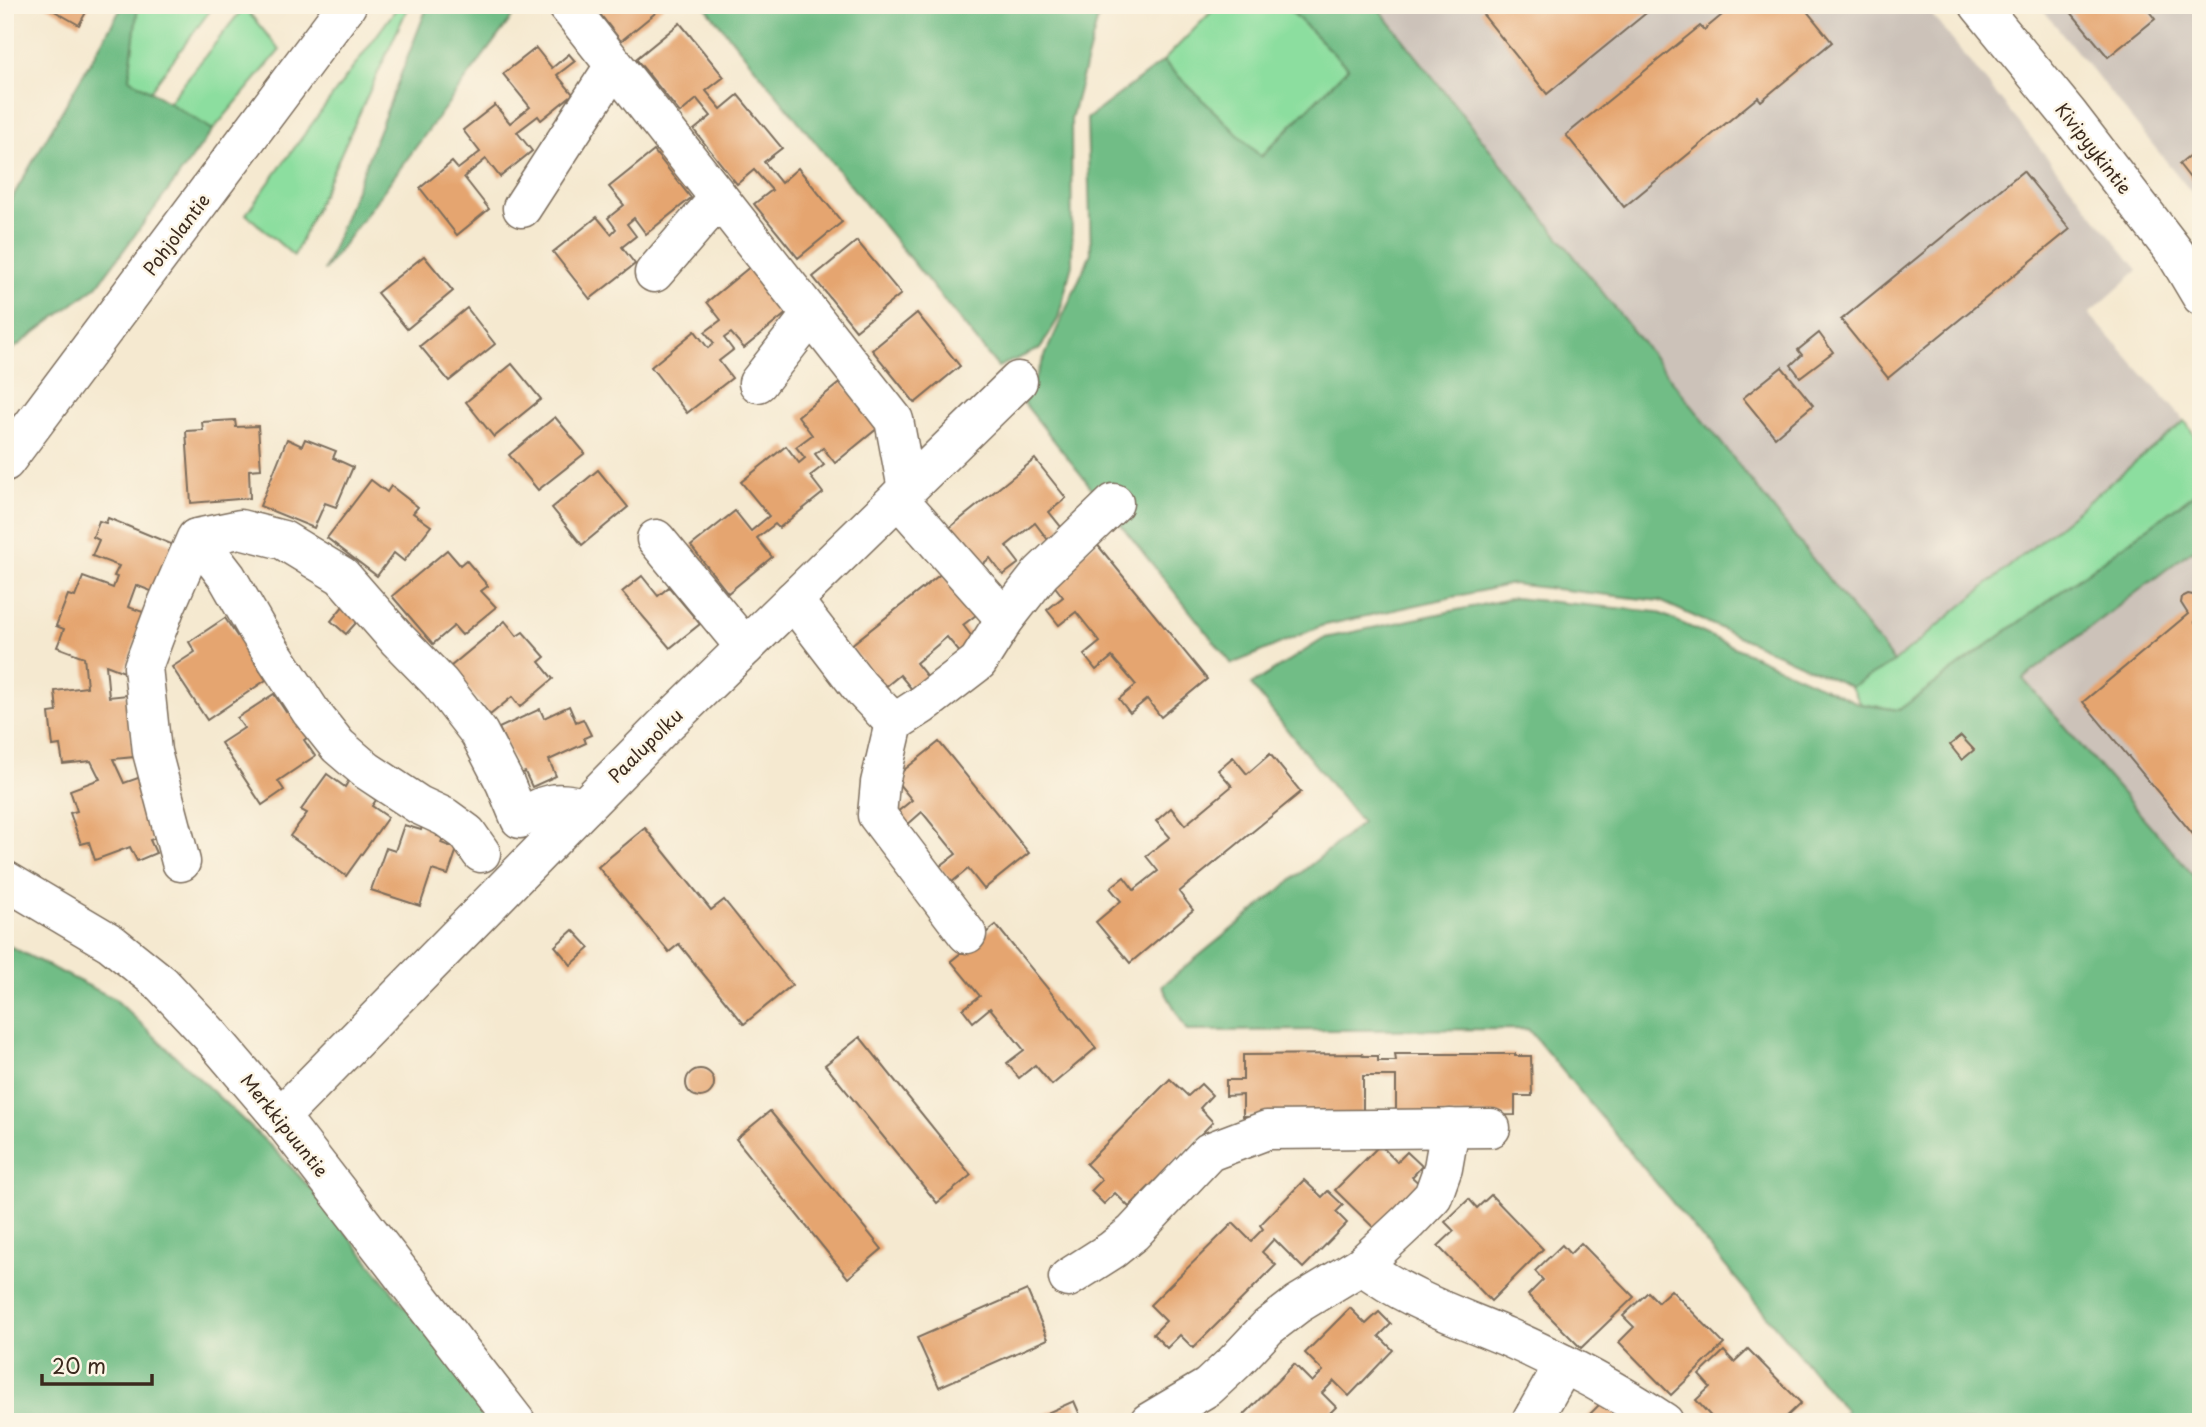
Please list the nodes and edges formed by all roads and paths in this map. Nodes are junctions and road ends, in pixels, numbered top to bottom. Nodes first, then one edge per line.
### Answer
1 (347, 5) edge
2 (567, 5) edge
3 (1979, 5) edge
4 (614, 66) junction
5 (719, 198) junction
6 (522, 208) dead end
7 (654, 273) dead end
8 (2201, 296) edge
9 (811, 315) junction
10 (1018, 381) dead end
11 (758, 383) dead end
12 (5, 462) edge
13 (903, 493) junction
14 (1114, 503) dead end
15 (197, 538) junction
16 (656, 539) dead end
17 (793, 600) junction
18 (1005, 619) junction
19 (745, 647) junction
20 (894, 723) junction
21 (584, 807) junction
22 (520, 819) junction
23 (481, 853) junction
24 (181, 862) dead end
25 (5, 880) edge
26 (491, 902) junction
27 (967, 934) dead end
28 (280, 1116) junction
29 (1450, 1128) junction
30 (1491, 1128) dead end
31 (1362, 1265) junction
32 (1068, 1278) dead end
33 (1564, 1364) junction
34 (516, 1422) edge
35 (1149, 1422) edge
36 (1531, 1422) edge
37 (1664, 1422) edge

1 - 12 street, Pohjolantie
2 - 4 street
3 - 8 street, Kivipyykintie
4 - 5 street
4 - 6 street
5 - 7 street
5 - 9 street
9 - 11 street
9 - 13 street
10 - 13 street, Paalupolku
13 - 17 street, Paalupolku
13 - 18 street
14 - 18 street
15 - 22 street
15 - 23 street
15 - 24 street
16 - 19 street
17 - 19 street, Paalupolku
17 - 20 street
18 - 20 street
19 - 21 street, Paalupolku
20 - 27 street
21 - 22 street
21 - 26 street, Paalupolku
22 - 23 street
23 - 26 street
25 - 28 street, Merkkipuuntie
26 - 28 street, Paalupolku
28 - 34 street, Merkkipuuntie
29 - 30 street
29 - 31 street
29 - 32 street
31 - 33 street
31 - 35 street
33 - 36 street
33 - 37 street

